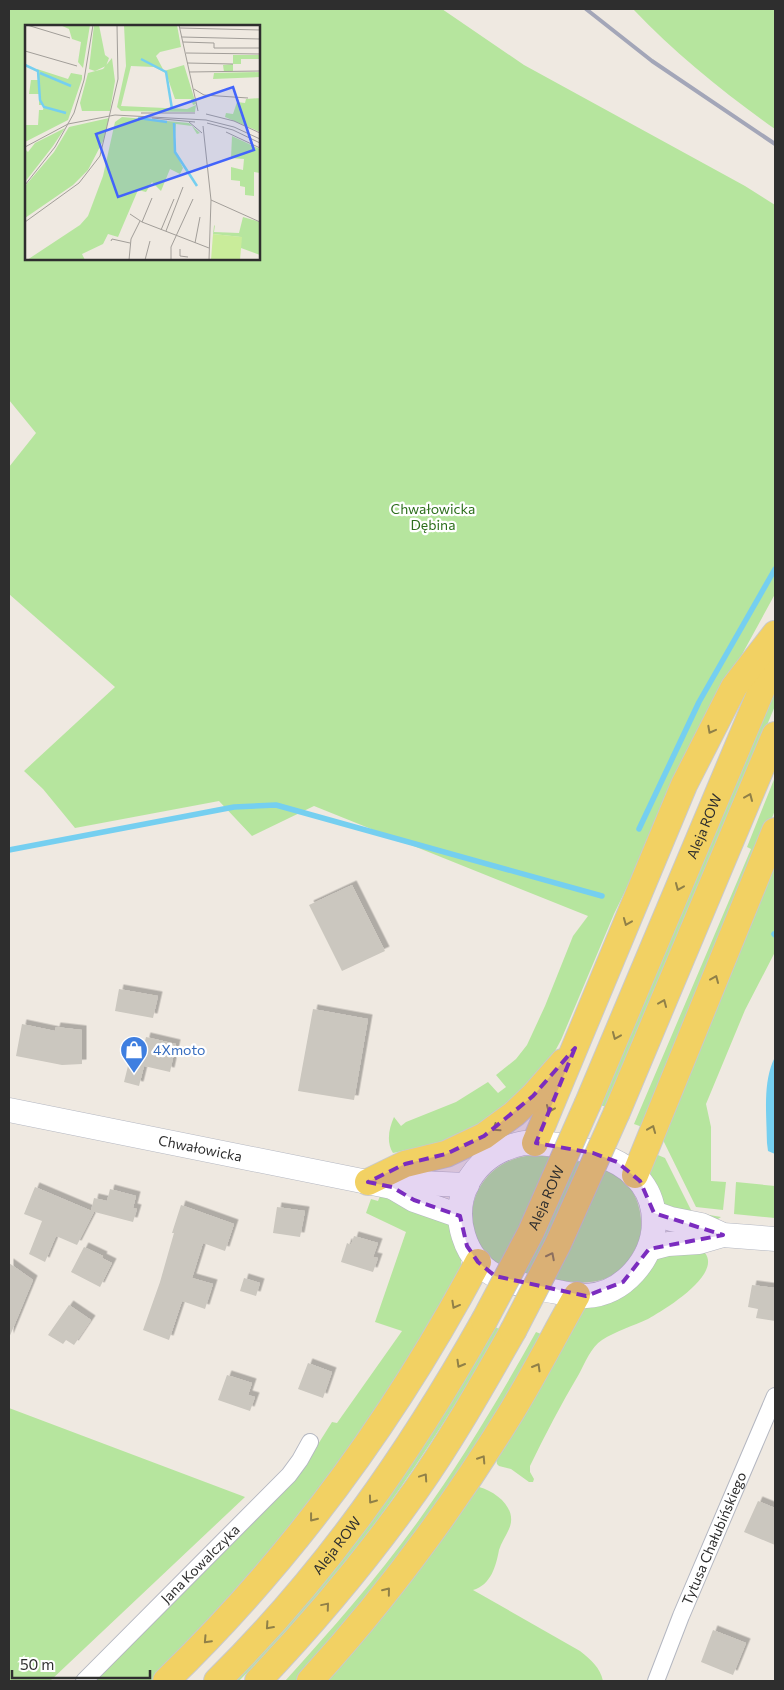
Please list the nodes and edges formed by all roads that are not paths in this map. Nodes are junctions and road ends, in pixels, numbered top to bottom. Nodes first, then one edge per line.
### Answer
1 (775, 634) edge
2 (775, 658) edge
3 (775, 735) edge
4 (775, 831) edge
5 (575, 1048) junction
6 (9, 1110) edge
7 (536, 1143) junction
8 (635, 1175) junction
9 (380, 1184) junction
10 (467, 1185) junction
11 (654, 1212) junction
12 (460, 1216) junction
13 (723, 1235) junction
14 (775, 1239) edge
15 (649, 1249) junction
16 (478, 1262) junction
17 (578, 1295) junction
18 (775, 1396) edge
19 (310, 1442) dead end
20 (84, 1681) edge
21 (166, 1681) edge
22 (217, 1681) edge
23 (258, 1681) edge
24 (310, 1681) edge
25 (656, 1681) edge

1 -> 5 main road
2 -> 22 main road, Aleja ROW, bridge
23 -> 3 main road, bridge
8 -> 4 main road
5 -> 7 main road
5 -> 9 main road
6 - 9 main road, Chwałowicka
7 - 8 main road
7 - 10 main road
8 - 11 main road
9 - 10 main road, Chwałowicka
9 - 12 main road, Chwałowicka
10 - 12 main road
11 - 13 main road
11 - 15 main road
12 - 16 main road
13 - 14 main road
13 - 15 main road
15 - 17 main road
16 - 17 main road
16 -> 21 main road
24 -> 17 main road
18 - 25 street, Tytusa Chałubińskiego
19 - 20 street, Jana Kowalczyka

